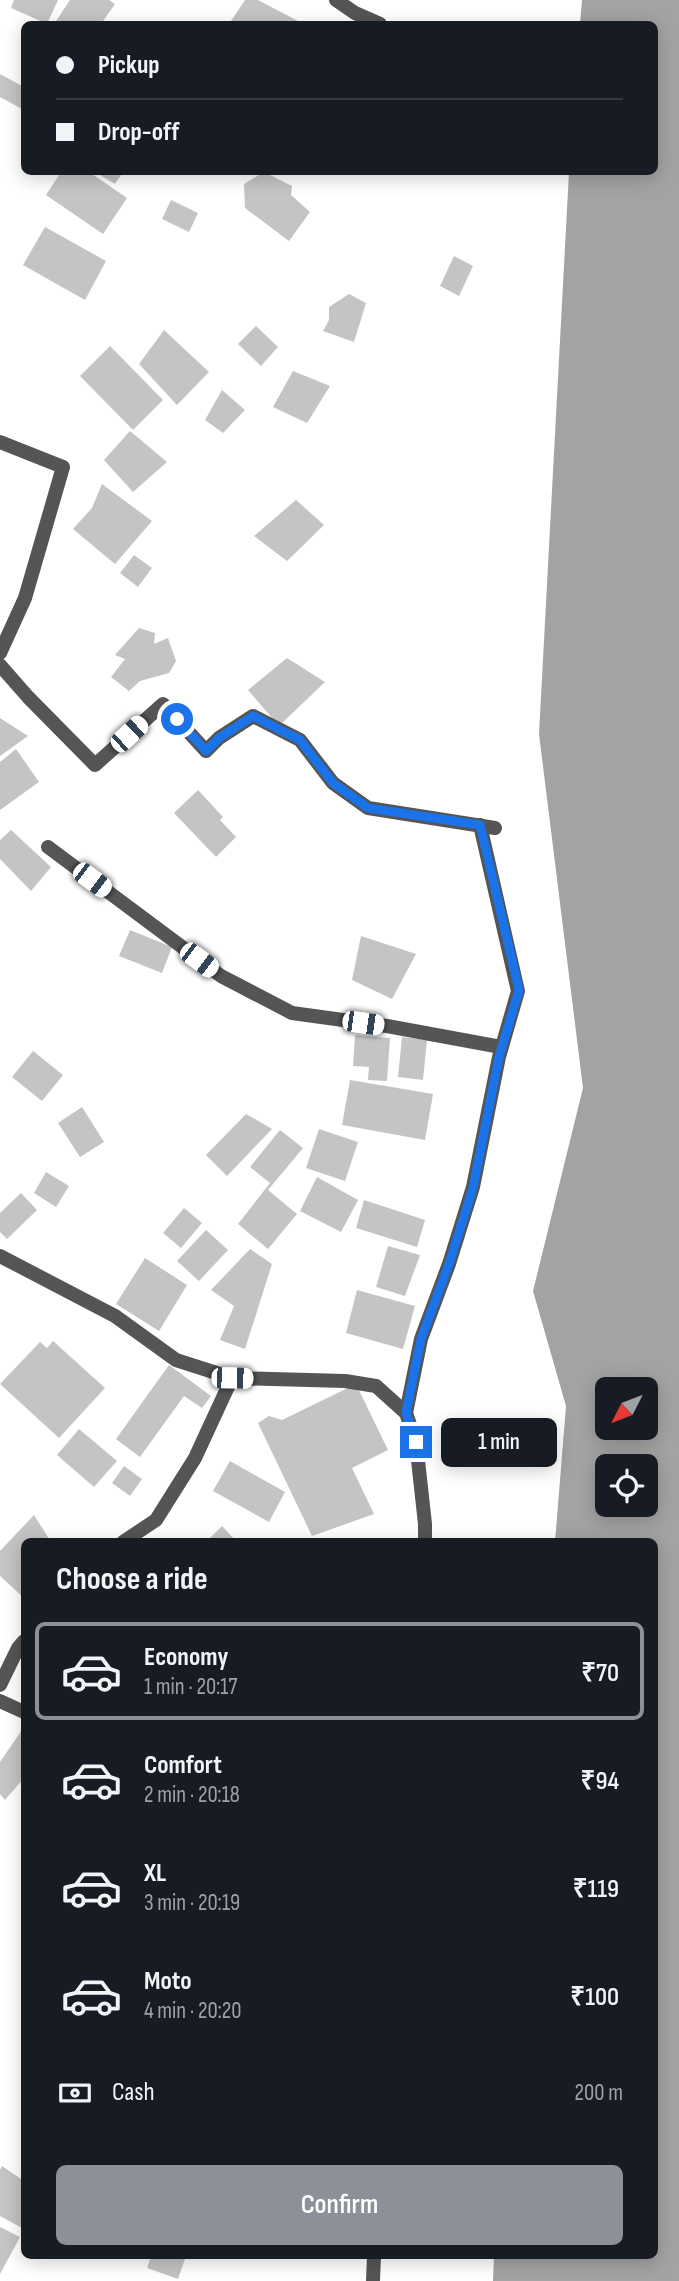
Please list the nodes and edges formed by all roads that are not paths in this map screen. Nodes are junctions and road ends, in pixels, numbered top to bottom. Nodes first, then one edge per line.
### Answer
1 (336, 0) edge
2 (373, 21) edge
3 (0, 442) edge
4 (0, 653) edge
5 (0, 665) edge
6 (480, 825) junction
7 (495, 828) dead end
8 (48, 847) dead end
9 (501, 1047) junction
10 (0, 1256) edge
11 (232, 1378) junction
12 (406, 1413) junction
13 (129, 1538) edge
14 (425, 1538) edge
15 (21, 1644) edge
16 (0, 1685) edge
17 (0, 1701) edge
18 (21, 1711) edge
19 (374, 2259) edge
20 (373, 2281) edge

1 - 2 street
3 - 4 street
5 - 6 street
6 - 7 street
6 - 9 street
8 - 9 street
9 - 12 street
10 - 11 street
11 - 12 street
11 - 13 street
12 - 14 street
15 - 16 street
17 - 18 street
19 - 20 street

